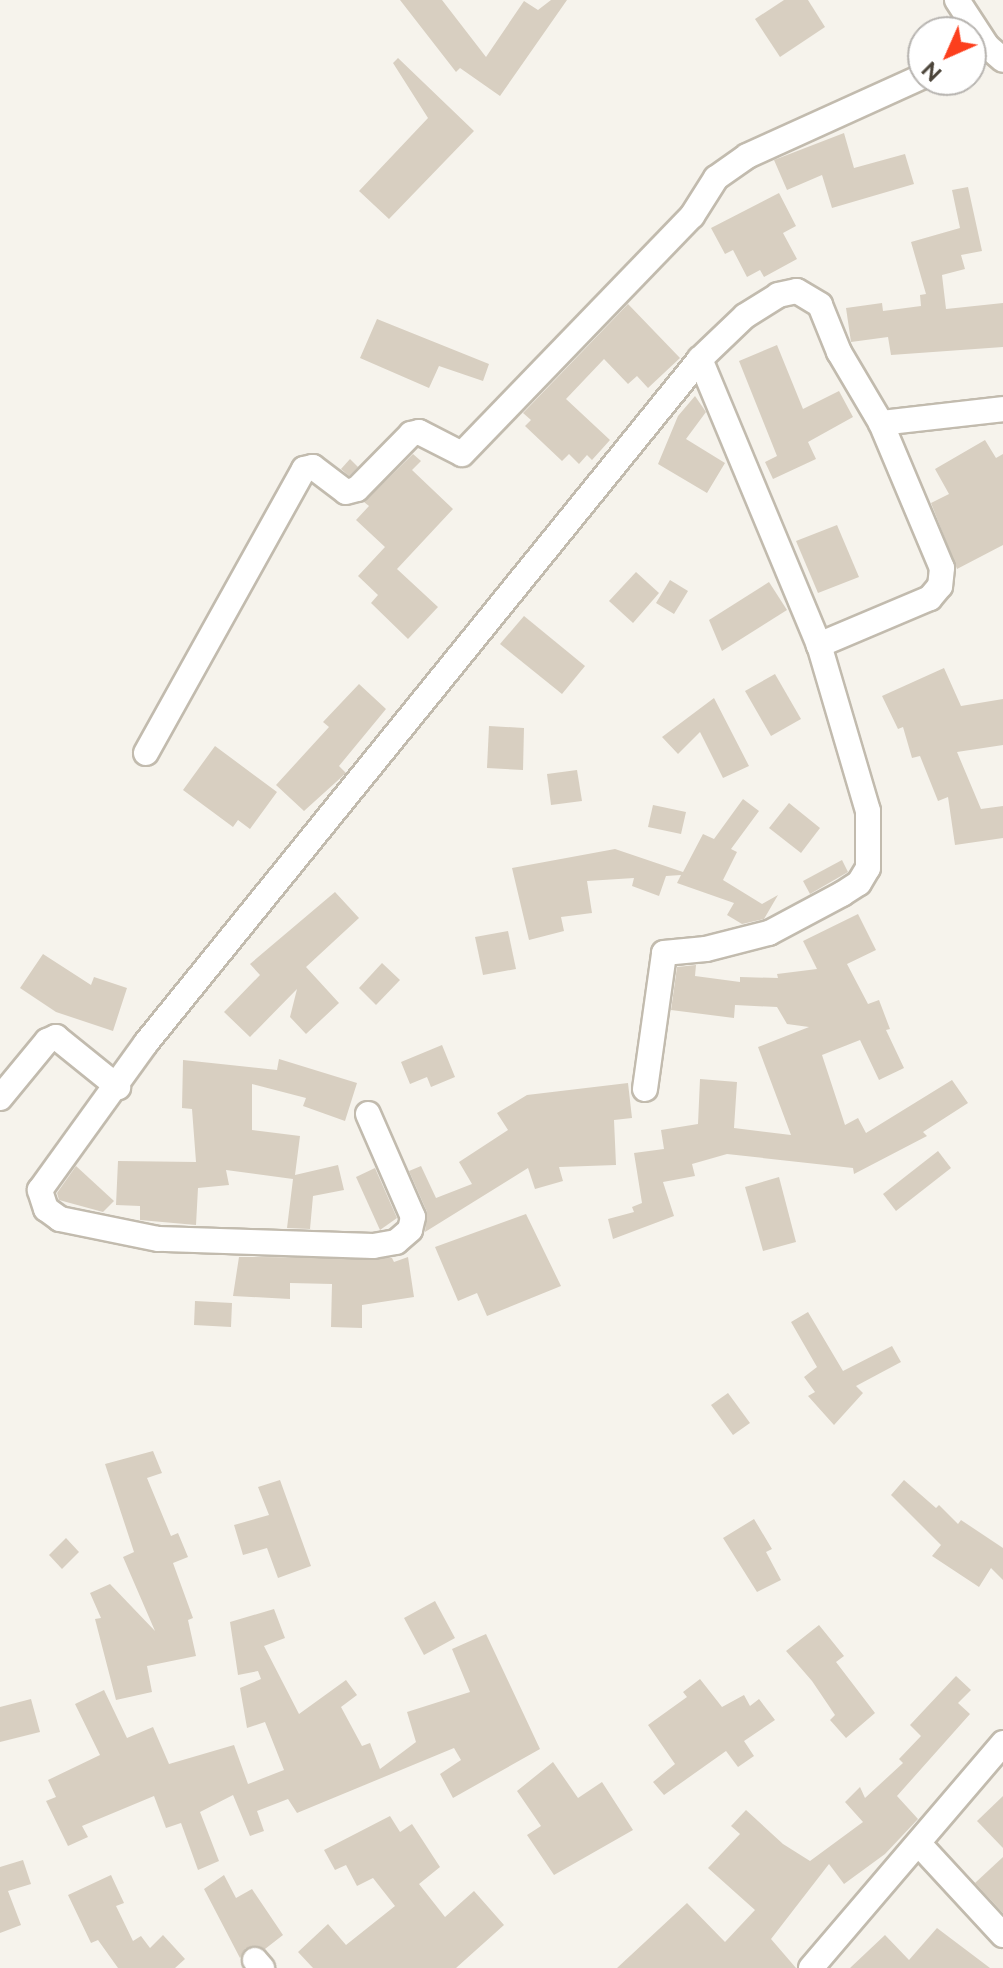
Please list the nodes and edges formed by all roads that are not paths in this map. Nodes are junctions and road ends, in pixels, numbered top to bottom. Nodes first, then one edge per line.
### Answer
1 (907, 83) edge
2 (700, 359) junction
3 (1003, 409) edge
4 (881, 423) junction
5 (819, 645) junction
6 (146, 753) dead end
7 (118, 1087) junction
8 (645, 1089) dead end
9 (0, 1098) edge
10 (368, 1114) dead end
11 (1003, 1743) edge
12 (919, 1844) junction
13 (1003, 1935) edge
14 (811, 1968) edge

1 - 6 street
2 - 4 street
2 - 5 street
2 - 7 street
3 - 4 street
4 - 5 street
5 - 8 street
7 - 9 street
7 - 10 street
11 - 12 street
12 - 13 street
12 - 14 street

